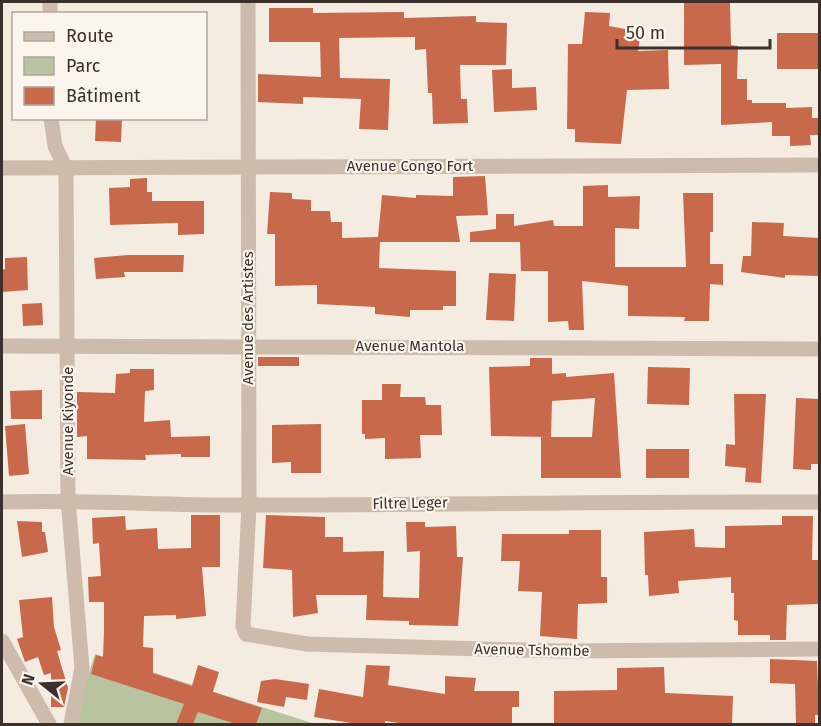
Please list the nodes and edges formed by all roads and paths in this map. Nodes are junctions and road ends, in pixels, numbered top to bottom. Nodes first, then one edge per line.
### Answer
1 (248, 2) edge
2 (51, 120) edge
3 (819, 165) edge
4 (248, 166) junction
5 (2, 168) edge
6 (66, 169) junction
7 (68, 345) junction
8 (248, 345) junction
9 (2, 346) edge
10 (819, 349) edge
11 (68, 499) junction
12 (2, 502) edge
13 (819, 502) edge
14 (249, 505) junction
15 (246, 634) joint
16 (2, 641) edge
17 (819, 649) edge
18 (49, 724) edge
19 (71, 724) edge

1 - 4 street, Avenue des Artistes
2 - 6 street, Avenue Kiyonde
3 - 4 street, Avenue Congo Fort
4 - 6 street, Avenue Congo Fort
4 - 8 street, Avenue des Artistes
5 - 6 street, Avenue Congo Fort
6 - 7 street, Avenue Kiyonde
7 - 8 street, Avenue Mantola
7 - 9 street, Avenue Mantola
7 - 11 street, Avenue Kiyonde
8 - 10 street, Avenue Mantola
8 - 14 street, Avenue des Artistes
11 - 12 street, Filtre Leger
11 - 14 street, Filtre Leger
11 - 19 street, Avenue Kiyonde
13 - 14 street, Filtre Leger
14 - 15 street, Avenue des Artistes
15 - 17 street, Avenue Tshombe
16 - 18 street

